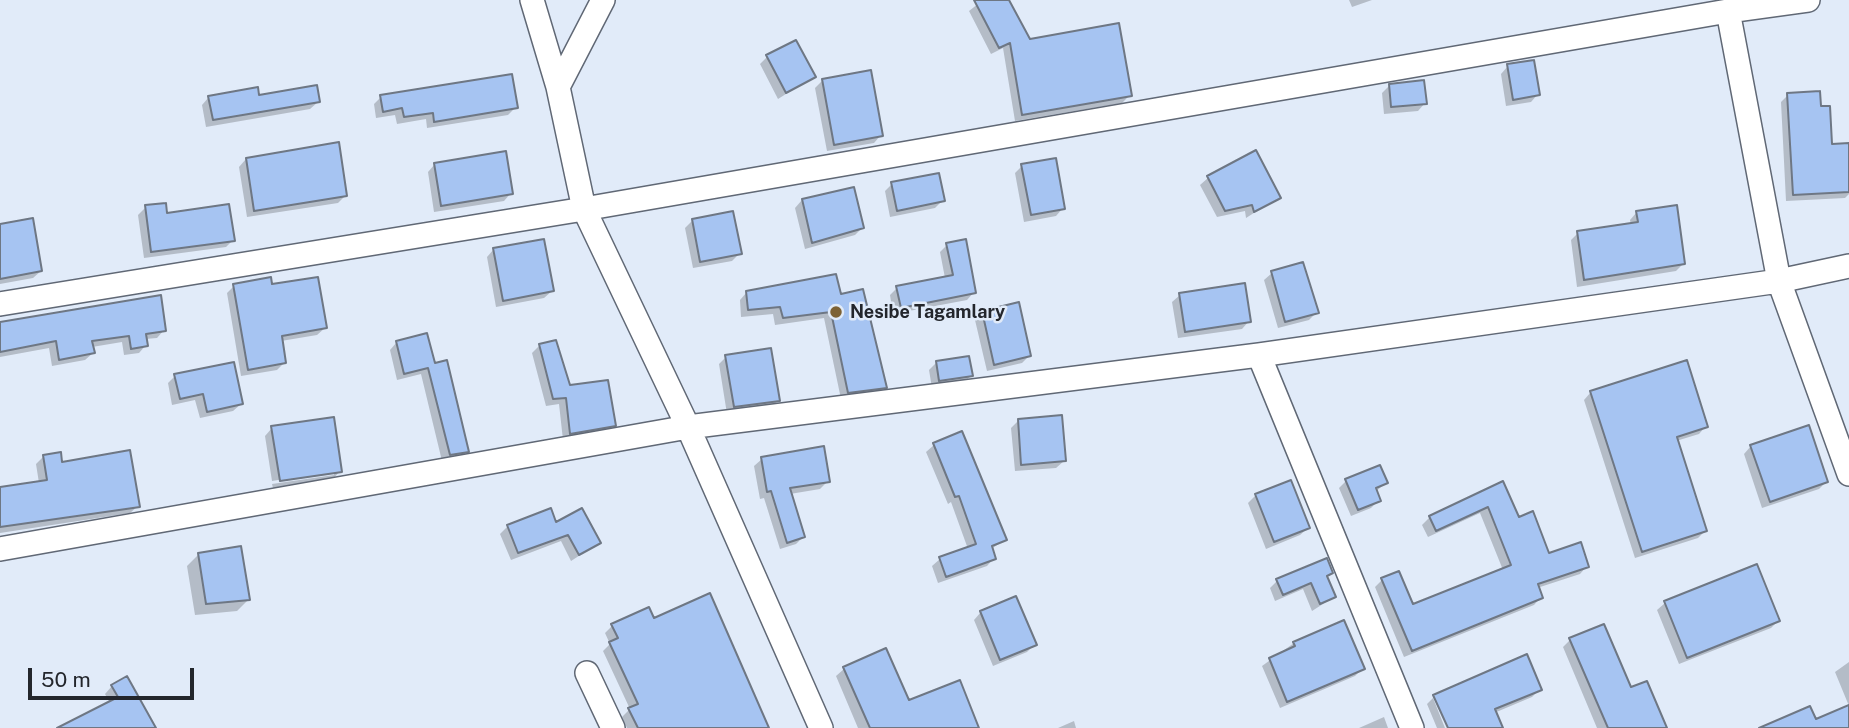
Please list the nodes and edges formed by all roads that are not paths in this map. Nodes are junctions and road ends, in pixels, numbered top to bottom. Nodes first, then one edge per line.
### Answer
1 (532, 0) edge
2 (603, 0) edge
3 (1808, 0) edge
4 (1728, 10) junction
5 (558, 87) junction
6 (584, 209) junction
7 (1849, 266) edge
8 (1779, 281) junction
9 (0, 304) edge
10 (1259, 355) junction
11 (688, 427) junction
12 (1849, 474) edge
13 (0, 549) edge
14 (587, 673) dead end
15 (613, 728) edge
16 (821, 728) edge
17 (1412, 728) edge

1 - 5 street
2 - 5 street
3 - 4 street
4 - 6 street
4 - 8 street
5 - 6 street
6 - 9 street
6 - 11 street
7 - 8 street
8 - 10 street
8 - 12 street
10 - 11 street
10 - 17 street
11 - 13 street
11 - 16 street
14 - 15 street

